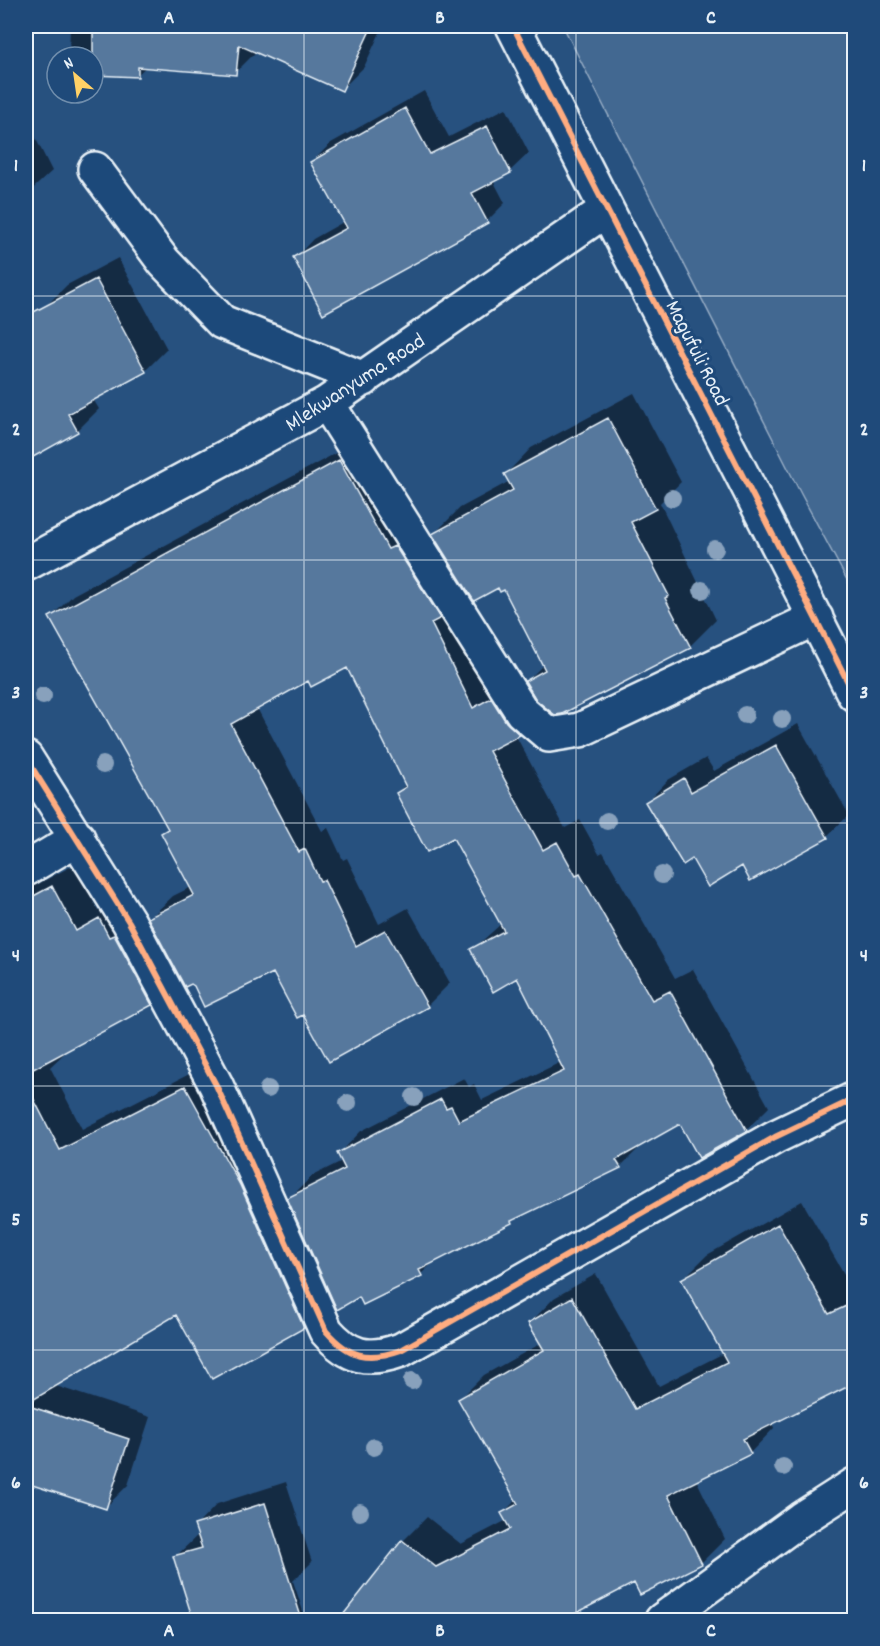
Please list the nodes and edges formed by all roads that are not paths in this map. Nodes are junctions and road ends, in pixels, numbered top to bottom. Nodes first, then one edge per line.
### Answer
1 (513, 26) edge
2 (95, 169) dead end
3 (606, 210) junction
4 (364, 379) junction
5 (327, 403) junction
6 (26, 564) edge
7 (816, 618) junction
8 (855, 694) edge
9 (26, 758) edge
10 (78, 838) junction
11 (26, 869) edge
12 (855, 1099) edge
13 (855, 1485) edge
14 (662, 1620) edge

1 - 3 street, Magufuli Road
2 - 4 street
3 - 4 street, Mlekwanyuma Road
3 - 7 street, Magufuli Road
4 - 5 street, Mlekwanyuma Road
5 - 6 street, Mlekwanyuma Road
5 - 7 street
7 - 8 street, Magufuli Road
9 - 10 street
10 - 11 street
10 - 12 street
13 - 14 street

